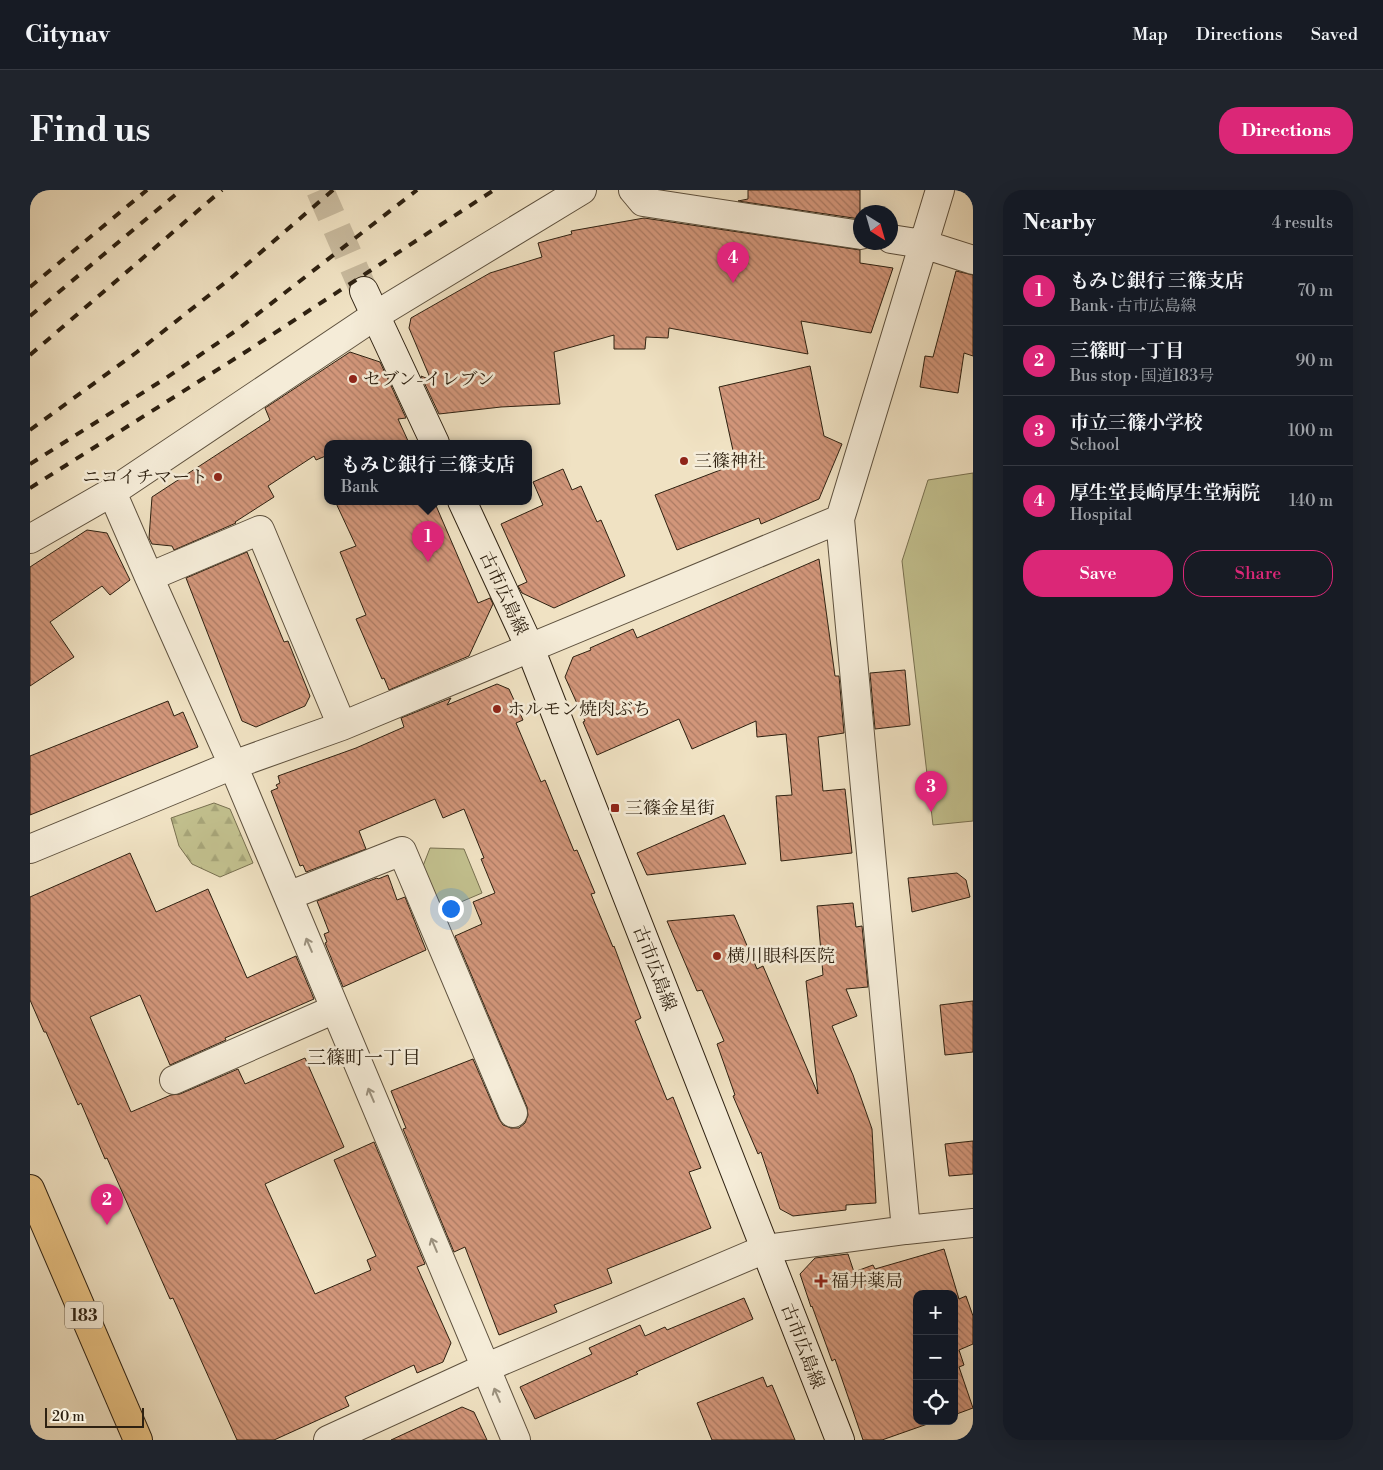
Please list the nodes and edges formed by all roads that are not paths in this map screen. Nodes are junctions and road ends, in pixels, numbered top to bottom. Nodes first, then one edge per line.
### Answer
1 (582, 190) edge
2 (633, 190) edge
3 (940, 190) edge
4 (853, 234) edge
5 (898, 240) edge
6 (923, 244) junction
7 (973, 260) edge
8 (364, 291) tunnel mouth
9 (376, 315) junction
10 (434, 440) edge
11 (112, 492) junction
12 (464, 505) edge
13 (840, 518) junction
14 (30, 539) edge
15 (149, 577) junction
16 (530, 648) junction
17 (342, 726) junction
18 (233, 765) junction
19 (30, 849) edge
20 (288, 896) junction
21 (336, 1009) junction
22 (174, 1080) dead end
23 (514, 1113) dead end
24 (30, 1189) edge
25 (973, 1223) edge
26 (906, 1230) junction
27 (765, 1249) junction
28 (485, 1368) junction
29 (138, 1440) edge
30 (328, 1440) edge
31 (516, 1440) edge
32 (840, 1440) edge

1 - 9 street
2 - 4 street
3 - 6 street
5 - 6 street
6 - 7 street
6 - 13 street
8 - 9 street
9 - 10 street
9 - 11 street
11 - 14 street
11 - 15 street
12 - 16 street, 古市広島線
13 - 16 street
13 - 26 street
15 - 17 street
15 - 18 street
16 - 17 street
16 - 27 street, 古市広島線
17 - 18 street
18 - 19 street
18 - 20 street
21 -> 20 street
20 - 23 street
21 - 22 street
28 -> 21 street
24 - 29 highway, 183
25 - 26 street
26 - 27 street
27 - 28 street
27 - 32 street, 古市広島線
28 - 30 street
31 -> 28 street

